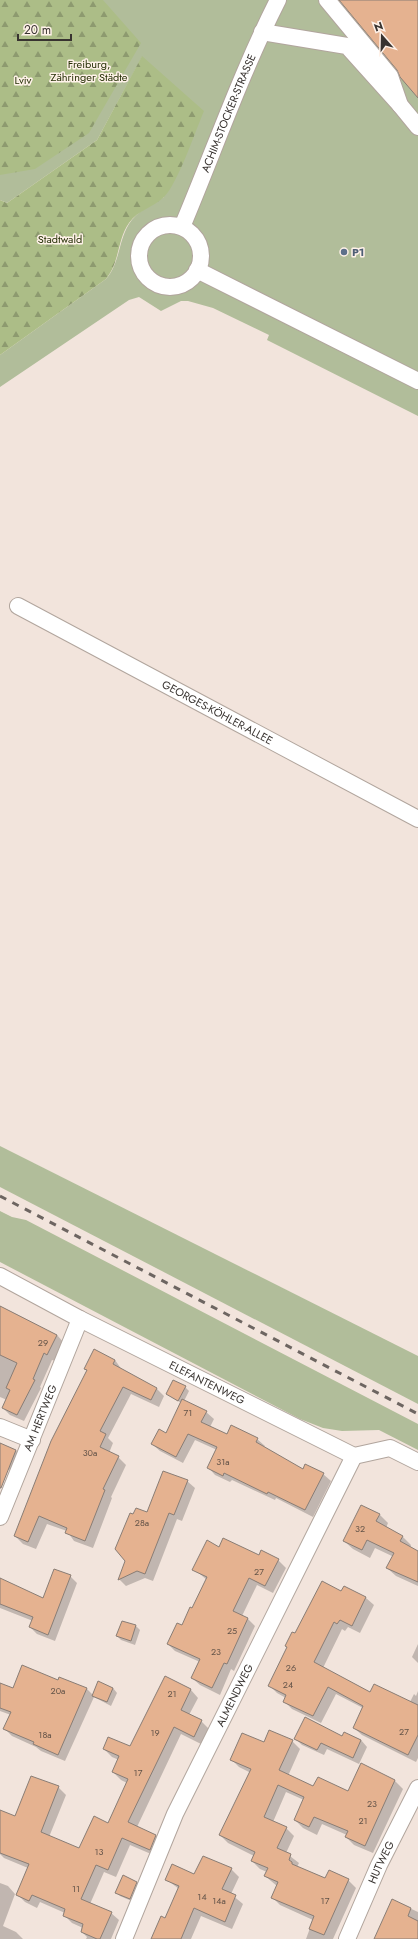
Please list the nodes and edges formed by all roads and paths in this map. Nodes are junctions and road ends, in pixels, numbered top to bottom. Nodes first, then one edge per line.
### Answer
1 (278, 0) edge
2 (328, 0) edge
3 (262, 32) junction
4 (400, 105) junction
5 (418, 127) edge
6 (182, 227) junction
7 (197, 270) junction
8 (418, 381) edge
9 (18, 606) dead end
10 (418, 819) edge
11 (0, 1276) edge
12 (80, 1319) junction
13 (0, 1427) edge
14 (32, 1440) junction
15 (354, 1456) junction
16 (418, 1462) edge
17 (0, 1517) edge
18 (418, 1788) edge
19 (124, 1939) edge
20 (347, 1939) edge

1 - 3 street, ACHIM-STOCKER-STRASSE
2 - 4 street
3 - 4 street
3 - 6 street, ACHIM-STOCKER-STRASSE
4 - 5 street
6 - 7 street
6 - 7 street
7 - 8 street
9 - 10 street, GEORGES-KÖHLER-ALLEE
11 - 12 street, ELEFANTENWEG
12 - 14 street, AM HERTWEG
12 - 15 street, ELEFANTENWEG
13 - 14 street
14 - 17 street, AM HERTWEG
15 - 16 street
15 - 19 street, ALMENDWEG
18 - 20 street, HUTWEG

